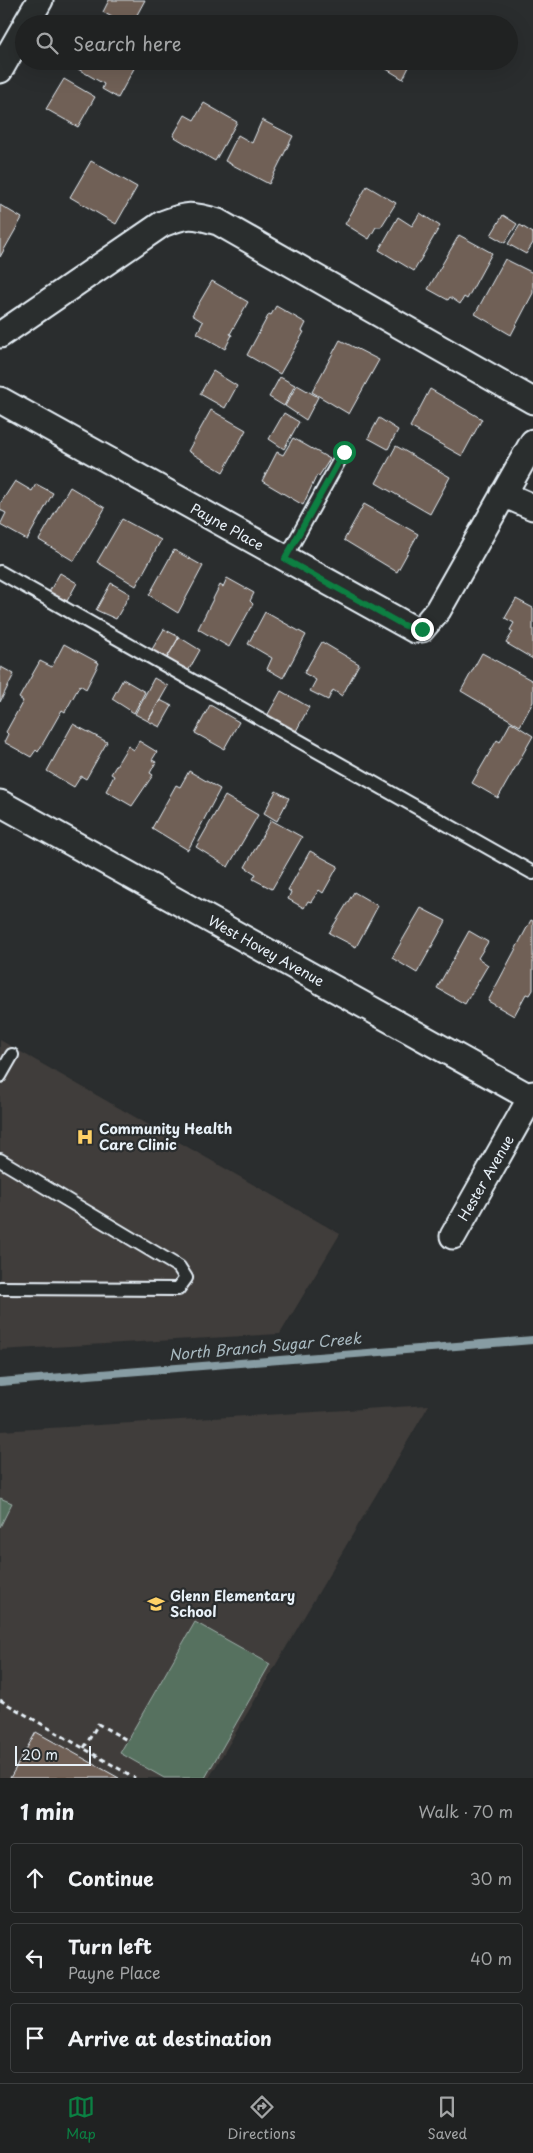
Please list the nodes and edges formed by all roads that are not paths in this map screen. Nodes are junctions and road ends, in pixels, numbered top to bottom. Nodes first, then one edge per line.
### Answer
1 (40, 0) edge
2 (31, 15) edge
3 (15, 44) edge
4 (0, 70) edge
5 (0, 335) edge
6 (0, 400) edge
7 (533, 401) edge
8 (533, 442) edge
9 (344, 452) dead end
10 (504, 494) junction
11 (533, 508) edge
12 (285, 559) junction
13 (0, 572) edge
14 (0, 802) edge
15 (533, 873) edge
16 (12, 1056) dead end
17 (0, 1076) edge
18 (532, 1097) edge
19 (0, 1160) edge
20 (453, 1236) dead end
21 (0, 1288) edge

1 - 2 street
3 - 4 street
5 - 7 street
6 - 12 street, Payne Place
8 - 10 street, Payne Place
9 - 12 lane
10 - 11 street
10 - 12 street, Payne Place
13 - 15 lane
14 - 18 street, West Hovey Avenue
16 - 17 lane
18 - 20 street, Hester Avenue
19 - 21 lane

